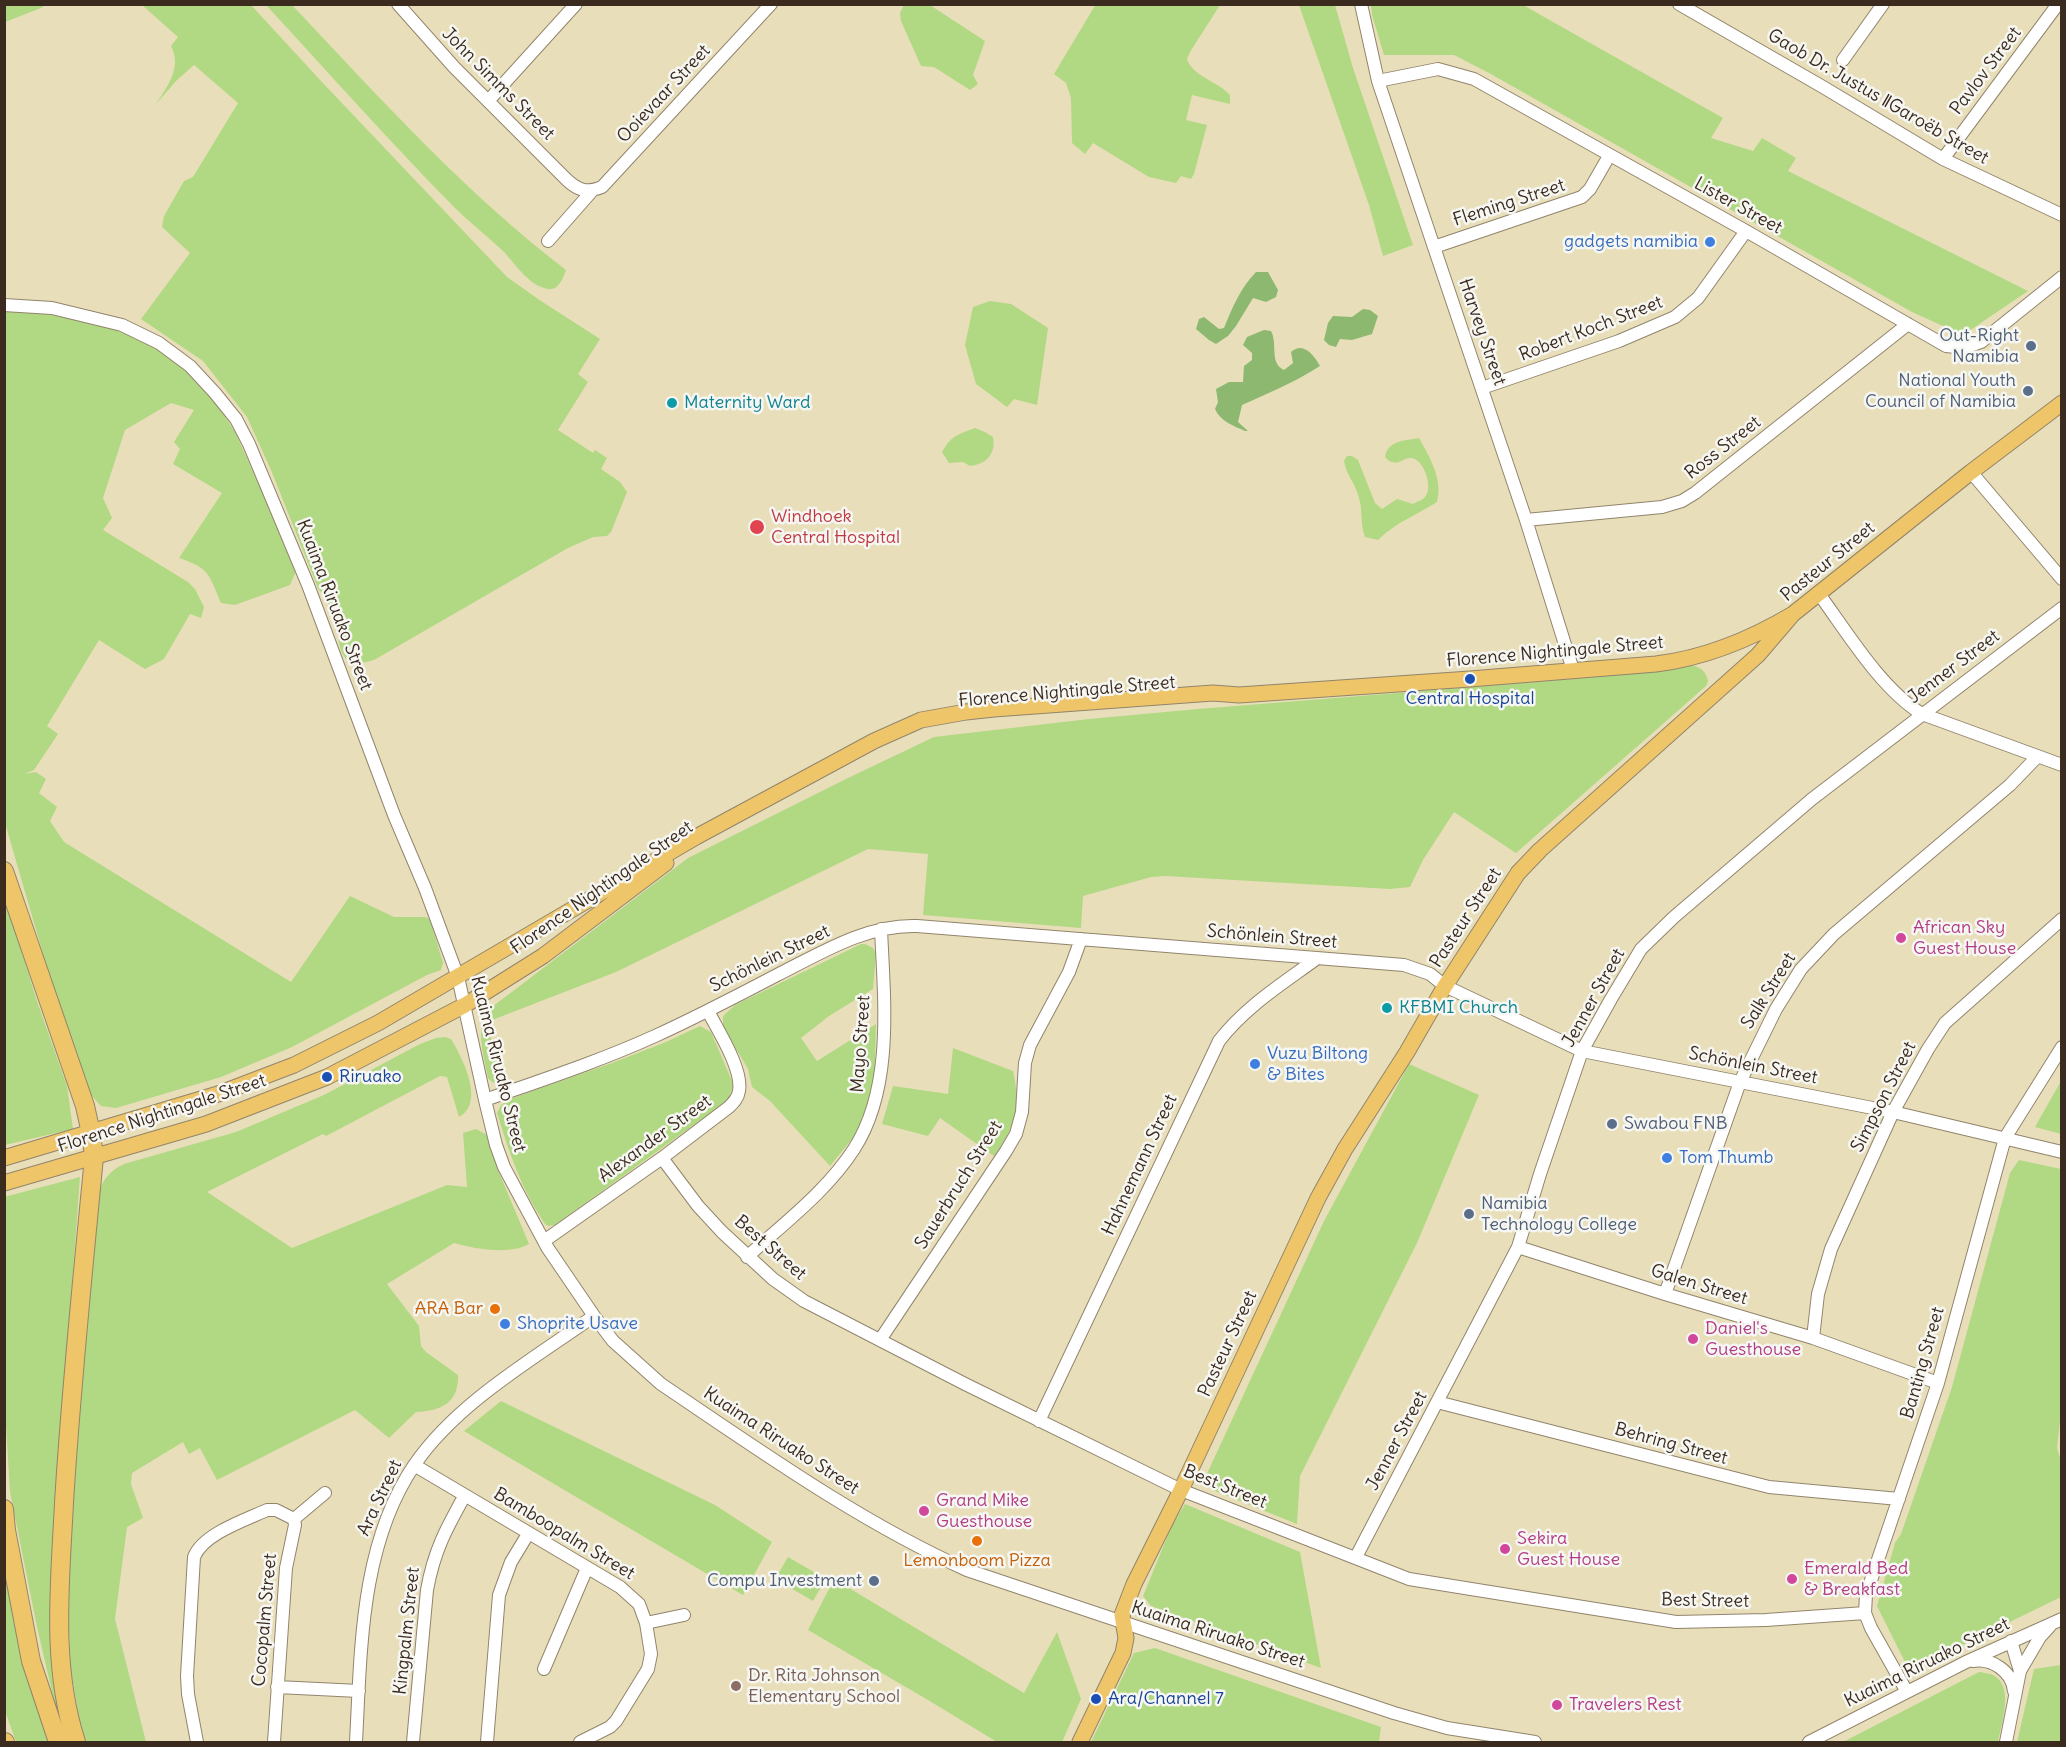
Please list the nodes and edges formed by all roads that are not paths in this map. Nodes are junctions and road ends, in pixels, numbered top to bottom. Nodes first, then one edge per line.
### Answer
1 (398, 4) edge
2 (576, 4) edge
3 (771, 4) edge
4 (1361, 4) edge
5 (1679, 4) edge
6 (1883, 4) edge
7 (2058, 4) edge
8 (1843, 60) dead end
9 (1378, 81) junction
10 (489, 100) junction
11 (1610, 156) junction
12 (1943, 159) junction
13 (592, 191) junction
14 (2061, 215) edge
15 (1746, 231) junction
16 (548, 241) dead end
17 (1434, 247) junction
18 (2061, 277) edge
19 (4, 305) edge
20 (1908, 324) junction
21 (1482, 388) junction
22 (2061, 404) edge
23 (1971, 472) junction
24 (1526, 520) junction
25 (2061, 579) edge
26 (1818, 594) junction
27 (2061, 608) edge
28 (1793, 614) junction
29 (1735, 643) junction
30 (1747, 665) junction
31 (1572, 670) junction
32 (1239, 694) junction
33 (1922, 714) junction
34 (2037, 757) junction
35 (2061, 765) edge
36 (4, 871) edge
37 (2061, 919) edge
38 (881, 929) junction
39 (1081, 939) junction
40 (1316, 959) junction
41 (459, 977) junction
42 (1445, 986) junction
43 (465, 1005) junction
44 (708, 1011) junction
45 (2061, 1047) edge
46 (1582, 1051) junction
47 (1740, 1082) junction
48 (485, 1100) junction
49 (1893, 1112) junction
50 (83, 1136) junction
51 (2005, 1138) junction
52 (2061, 1152) edge
53 (4, 1158) edge
54 (662, 1158) junction
55 (86, 1160) junction
56 (4, 1183) edge
57 (544, 1241) junction
58 (1518, 1247) junction
59 (747, 1257) junction
60 (1665, 1294) junction
61 (594, 1316) junction
62 (1813, 1338) junction
63 (880, 1340) junction
64 (1938, 1383) junction
65 (1437, 1402) junction
66 (1040, 1421) junction
67 (414, 1465) junction
68 (1181, 1490) junction
69 (325, 1493) dead end
70 (465, 1495) junction
71 (1899, 1499) junction
72 (4, 1509) edge
73 (294, 1519) junction
74 (528, 1534) junction
75 (1356, 1557) junction
76 (587, 1568) junction
77 (1865, 1613) junction
78 (684, 1615) dead end
79 (2058, 1620) edge
80 (646, 1623) junction
81 (1123, 1623) junction
82 (2011, 1641) junction
83 (1966, 1662) junction
84 (544, 1670) dead end
85 (2020, 1671) junction
86 (277, 1687) junction
87 (359, 1691) junction
88 (1907, 1692) junction
89 (2015, 1701) junction
90 (58, 1743) edge
91 (76, 1743) edge
92 (197, 1743) edge
93 (274, 1743) edge
94 (356, 1743) edge
95 (414, 1743) edge
96 (487, 1743) edge
97 (580, 1743) edge
98 (1080, 1743) edge
99 (1534, 1743) edge
100 (1809, 1743) edge
101 (2006, 1743) edge

1 - 10 street, John Simms Street
2 - 10 street
3 - 13 street, Ooievaar Street
4 - 9 street, Harvey Street
5 - 12 street, Gaob Dr. Justus ǁGaroëb Street
6 - 8 street
7 - 12 street, Pavlov Street
9 - 11 street, Lister Street
9 - 17 street, Harvey Street
10 - 13 street, John Simms Street
11 - 15 street, Lister Street
11 - 17 street, Fleming Street
12 - 14 street, Gaob Dr. Justus ǁGaroëb Street
13 - 16 street, Ooievaar Street
15 - 20 street, Lister Street
15 - 21 street, Robert Koch Street
17 - 21 street, Harvey Street
18 - 20 street, Lister Street
19 - 41 street, Kuaima Riruako Street
20 - 24 street, Ross Street
21 - 24 street, Harvey Street
22 - 23 main road, Pasteur Street
23 - 25 street
23 - 26 main road, Pasteur Street
24 - 31 street, Harvey Street
26 - 28 main road, Pasteur Street
26 - 33 street
27 - 33 street, Jenner Street
28 - 29 main road, Florence Nightingale Street
28 - 30 main road, Pasteur Street
29 - 30 main road
29 - 31 main road, Florence Nightingale Street
30 - 42 main road, Pasteur Street
31 - 32 main road, Florence Nightingale Street
32 - 41 main road, Florence Nightingale Street
32 - 43 main road, Florence Nightingale Street
33 - 34 street
33 - 46 street, Jenner Street
34 - 35 street
34 - 47 street, Salk Street
36 - 50 highway
37 - 49 street, Simpson Street
38 - 39 street, Schönlein Street
38 - 44 street, Schönlein Street
38 - 59 street, Mayo Street
39 - 40 street, Schönlein Street
39 - 63 street, Sauerbruch Street
40 - 42 street, Schönlein Street
40 - 66 street, Hahnemann Street
41 - 43 street, Kuaima Riruako Street
41 - 50 main road, Florence Nightingale Street
42 - 46 street, Schönlein Street
42 - 68 main road, Pasteur Street
43 - 48 street, Kuaima Riruako Street
43 - 55 main road, Florence Nightingale Street
44 - 48 street, Schönlein Street
44 - 54 street, Alexander Street
45 - 51 street, Banting Street
46 - 47 street, Schönlein Street
46 - 58 street, Jenner Street
47 - 49 street, Schönlein Street
47 - 60 street, Salk Street
48 - 57 street, Kuaima Riruako Street
49 - 51 street, Schönlein Street
49 - 62 street, Simpson Street
50 - 53 main road, Florence Nightingale Street
50 - 55 highway
51 - 52 street, Schönlein Street
51 - 64 street, Banting Street
54 - 57 street, Alexander Street
54 - 59 street, Best Street
55 - 56 main road, Florence Nightingale Street
55 - 91 highway
57 - 61 street, Kuaima Riruako Street
58 - 60 street, Galen Street
58 - 65 street, Jenner Street
59 - 63 street, Best Street
60 - 62 street, Galen Street
61 - 67 street, Ara Street
61 - 81 street, Kuaima Riruako Street
62 - 64 street, Galen Street
63 - 66 street, Best Street
64 - 71 street, Banting Street
65 - 71 street, Behring Street
65 - 75 street, Jenner Street
66 - 68 street, Best Street
67 - 70 street, Bamboopalm Street
67 - 87 street, Ara Street
68 - 75 street, Best Street
68 - 81 main road, Pasteur Street
69 - 73 street
70 - 74 street, Bamboopalm Street
70 - 95 street, Kingpalm Street
71 - 77 street, Banting Street
72 - 90 highway
73 - 86 street, Cocopalm Street
73 - 92 street
74 - 76 street, Bamboopalm Street
74 - 96 street
75 - 77 street, Best Street
76 - 80 street, Bamboopalm Street
76 - 84 street
77 - 88 street
78 - 80 street
79 - 82 street, Kuaima Riruako Street
79 - 85 street
80 - 97 street, Bamboopalm Street
81 - 98 main road, Pasteur Street
81 - 99 street, Kuaima Riruako Street
82 - 83 street, Kuaima Riruako Street
82 - 85 street
83 - 88 street, Kuaima Riruako Street
83 - 89 street
85 - 89 street
86 - 87 street
86 - 93 street, Cocopalm Street
87 - 94 street, Ara Street
88 - 100 street, Kuaima Riruako Street
89 - 101 street

